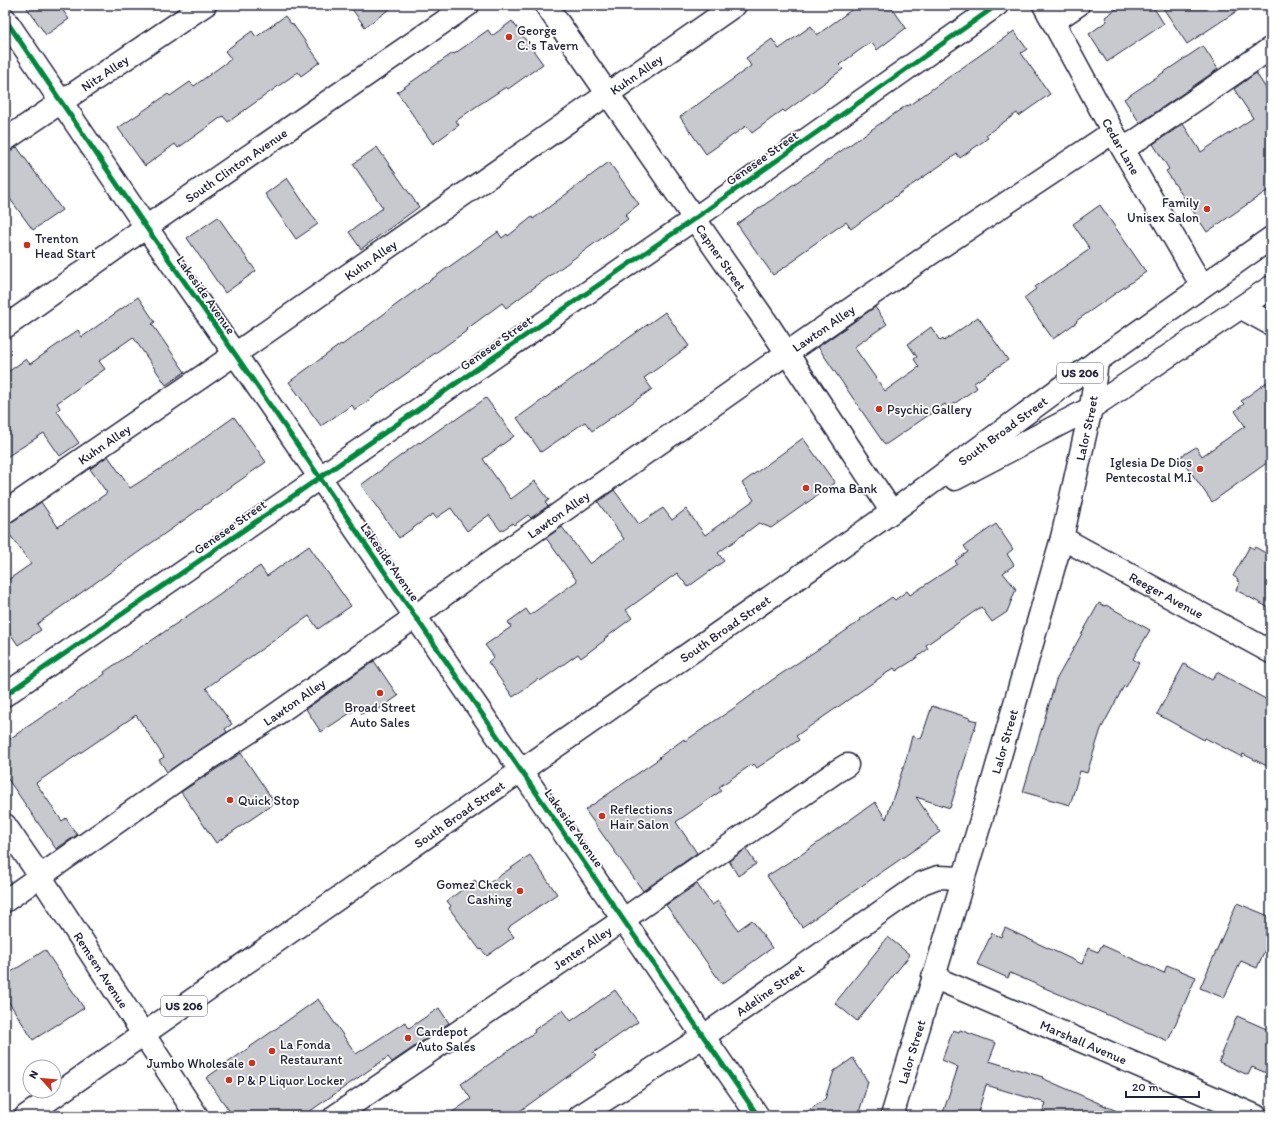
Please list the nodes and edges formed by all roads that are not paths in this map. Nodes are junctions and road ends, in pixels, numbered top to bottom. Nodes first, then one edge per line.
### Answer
1 (205, 5) edge
2 (468, 5) edge
3 (546, 5) edge
4 (735, 5) edge
5 (997, 5) edge
6 (1078, 5) edge
7 (1048, 13) edge
8 (5, 19) edge
9 (1271, 48) edge
10 (608, 94) junction
11 (61, 102) junction
12 (5, 140) edge
13 (1118, 141) junction
14 (694, 219) junction
15 (146, 227) junction
16 (1271, 238) edge
17 (1202, 286) junction
18 (1271, 287) edge
19 (1242, 308) junction
20 (1271, 324) edge
21 (5, 327) edge
22 (787, 353) junction
23 (235, 354) junction
24 (1097, 361) junction
25 (1091, 408) junction
26 (319, 478) junction
27 (5, 512) edge
28 (892, 512) junction
29 (1062, 538) junction
30 (415, 617) junction
31 (1271, 652) edge
32 (5, 695) edge
33 (847, 765) dead end
34 (521, 771) junction
35 (5, 825) edge
36 (40, 876) junction
37 (963, 878) junction
38 (5, 901) edge
39 (624, 919) junction
40 (933, 978) junction
41 (143, 1034) junction
42 (704, 1036) junction
43 (26, 1116) edge
44 (196, 1116) edge
45 (335, 1116) edge
46 (580, 1116) edge
47 (758, 1116) edge
48 (892, 1116) edge
49 (1256, 1116) edge

1 - 11 street, Nitz Alley
2 - 15 street, South Clinton Avenue
3 - 10 street, Capner Street
4 - 10 street, Kuhn Alley
5 - 14 street, Genesee Street
6 - 7 street
7 - 13 street, Cedar Lane
8 - 11 street, Lakeside Avenue
9 - 13 street, Lawton Alley
10 - 14 street, Capner Street
10 - 23 street, Kuhn Alley
11 - 12 street, Nitz Alley
11 - 15 street, Lakeside Avenue
13 - 17 street, Cedar Lane
13 - 22 street, Lawton Alley
14 - 22 street, Capner Street
14 - 26 street, Genesee Street
15 - 21 street, South Clinton Avenue
15 - 23 street, Lakeside Avenue
16 - 17 street, South Broad Street / US 206
17 - 24 street, South Broad Street / US 206
18 - 19 street, South Broad Street / US 206
19 - 20 street
19 - 25 street, South Broad Street / US 206
22 - 28 street, Capner Street
22 - 30 street, Lawton Alley
23 - 26 street, Lakeside Avenue
23 - 27 street, Kuhn Alley
24 - 25 street, Lalor Street
24 - 28 street, South Broad Street / US 206
25 - 28 street, South Broad Street / US 206
25 - 29 street, Lalor Street
26 - 30 street, Lakeside Avenue
26 - 32 street, Genesee Street
28 - 34 street, South Broad Street / US 206
29 - 31 street, Reeger Avenue
29 - 37 street, Lalor Street
30 - 34 street, Lakeside Avenue
30 - 36 street, Lawton Alley
33 - 39 street, Jenter Alley
34 - 39 street, Lakeside Avenue
34 - 41 street, South Broad Street / US 206
35 - 36 street, Remsen Avenue
36 - 38 street, Lawton Alley
36 - 41 street, Remsen Avenue
37 - 40 street, Lalor Street
37 - 42 street, Adeline Street
39 - 42 street, Lakeside Avenue
39 - 45 street, Jenter Alley
40 - 48 street, Lalor Street
40 - 49 street, Marshall Avenue
41 - 43 street, South Broad Street / US 206
41 - 44 street, Remsen Avenue
42 - 46 street, Adeline Street
42 - 47 street, Lakeside Avenue

